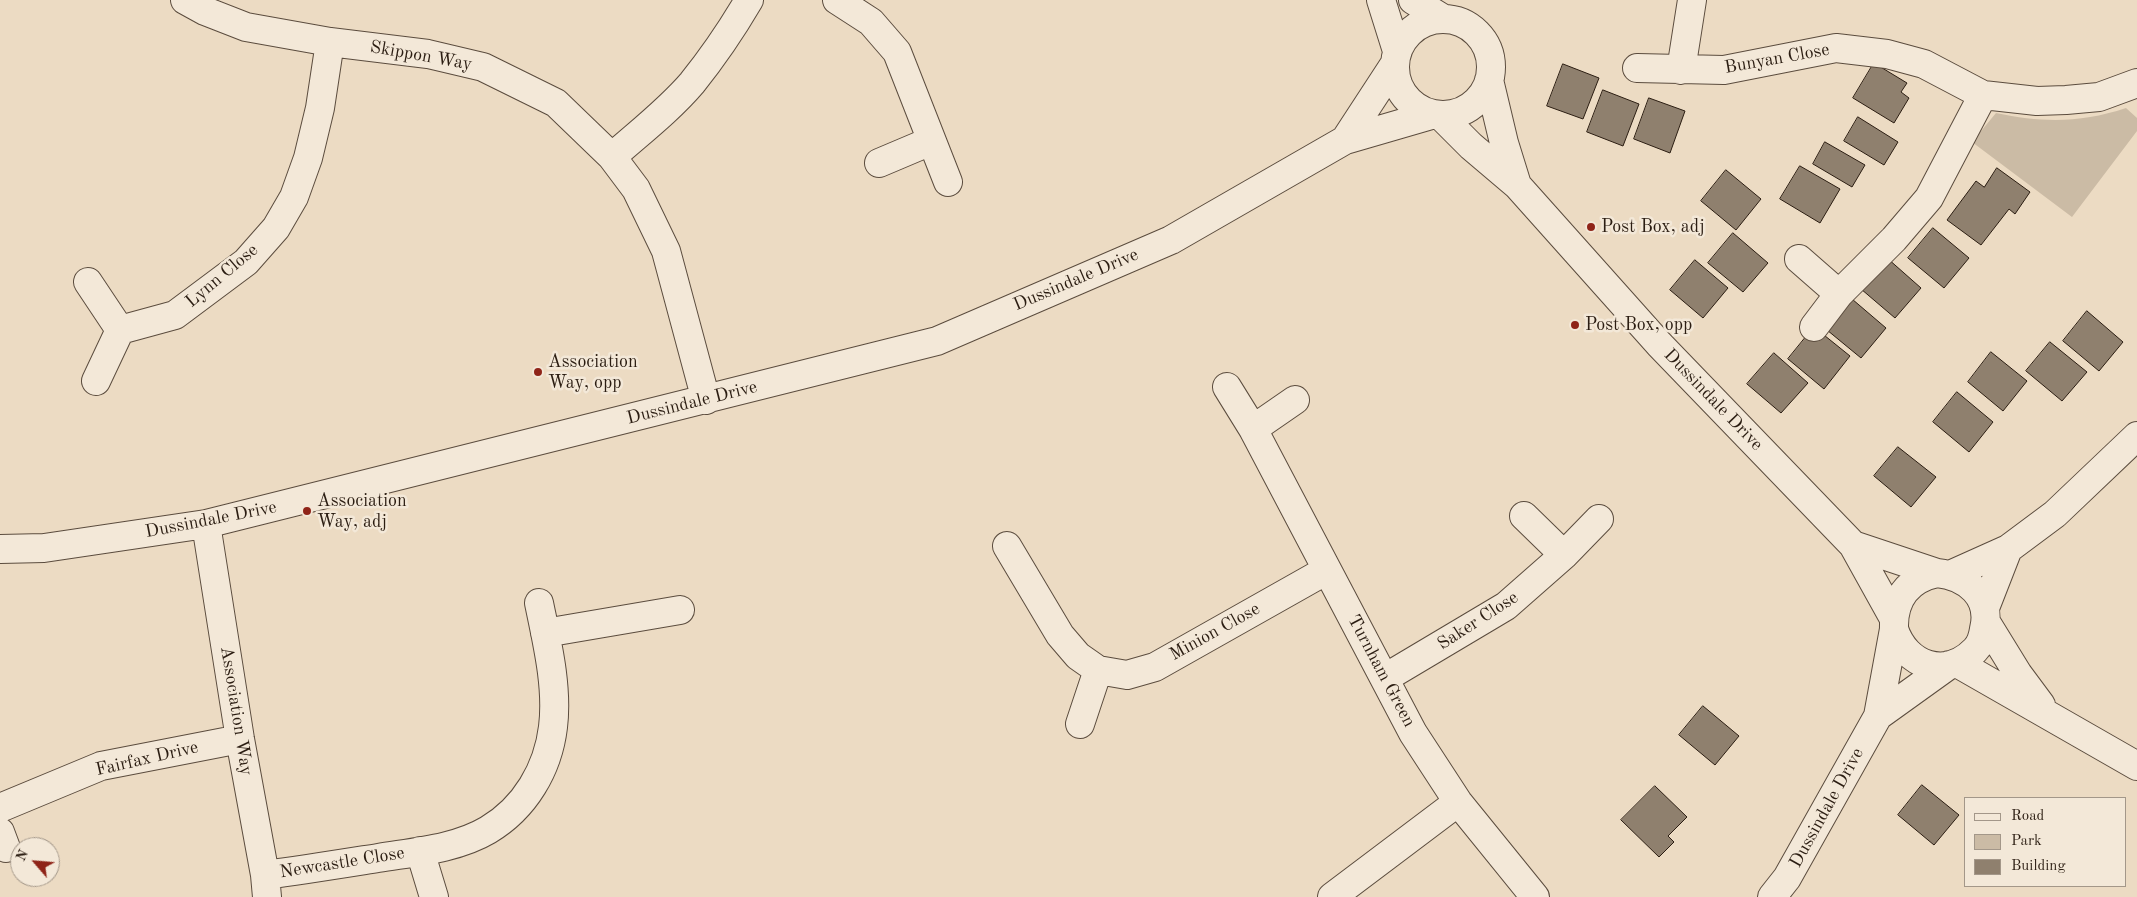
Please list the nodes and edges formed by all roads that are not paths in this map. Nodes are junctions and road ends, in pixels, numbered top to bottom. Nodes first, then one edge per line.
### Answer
1 (185, 0) edge
2 (749, 0) edge
3 (837, 0) edge
4 (1381, 0) edge
5 (1413, 0) edge
6 (1692, 0) edge
7 (1442, 18) junction
8 (330, 42) junction
9 (1395, 58) junction
10 (1637, 68) dead end
11 (1681, 70) junction
12 (1489, 80) junction
13 (2137, 83) edge
14 (1983, 95) junction
15 (1436, 115) junction
16 (1345, 140) junction
17 (931, 141) junction
18 (612, 157) junction
19 (879, 163) dead end
20 (948, 182) dead end
21 (1517, 185) junction
22 (1799, 259) dead end
23 (88, 282) dead end
24 (1839, 294) junction
25 (1814, 327) dead end
26 (120, 330) junction
27 (96, 381) dead end
28 (1227, 387) dead end
29 (706, 400) junction
30 (1295, 400) dead end
31 (1253, 429) junction
32 (2137, 436) edge
33 (1524, 516) dead end
34 (1599, 519) dead end
35 (206, 524) junction
36 (1853, 545) junction
37 (1007, 546) dead end
38 (0, 549) edge
39 (2008, 549) junction
40 (1564, 556) junction
41 (1327, 570) junction
42 (1944, 574) junction
43 (538, 603) dead end
44 (680, 610) dead end
45 (1985, 615) junction
46 (1894, 623) junction
47 (545, 633) junction
48 (1953, 664) junction
49 (1098, 670) junction
50 (1386, 678) junction
51 (2048, 714) junction
52 (1878, 716) junction
53 (1080, 724) dead end
54 (240, 739) junction
55 (2137, 766) edge
56 (1458, 802) junction
57 (0, 808) edge
58 (420, 851) junction
59 (266, 886) edge
60 (434, 897) edge
61 (1332, 897) edge
62 (1535, 897) edge
63 (1772, 897) edge

1 - 8 street, Skippon Way
2 - 18 street
3 - 17 street
4 - 9 street
5 - 7 street
6 - 11 street
7 - 9 street, Dussindale Drive
7 - 12 street, Dussindale Drive
8 - 18 street, Skippon Way
8 - 26 street, Lynn Close
9 - 15 street, Dussindale Drive
9 - 16 street, Dussindale Drive
10 - 11 street, Bunyan Close
11 - 14 street, Bunyan Close
12 - 15 street, Dussindale Drive
12 - 21 street, Dussindale Drive
13 - 14 street, Bunyan Close
14 - 24 street
15 - 16 street, Dussindale Drive
15 - 21 street, Dussindale Drive
16 - 29 street, Dussindale Drive
17 - 19 street
17 - 20 street
18 - 29 street, Skippon Way
21 - 36 street, Dussindale Drive
22 - 24 street
23 - 26 street
24 - 25 street
26 - 27 street
28 - 31 street, Turnham Green
29 - 35 street, Dussindale Drive
30 - 31 street
31 - 41 street, Turnham Green
32 - 39 street
33 - 40 street
34 - 40 street, Saker Close
35 - 38 street, Dussindale Drive
35 - 54 street, Association Way
36 - 42 street, Dussindale Drive
36 - 46 street, Dussindale Drive
37 - 49 street, Minion Close
39 - 42 street
39 - 45 street
40 - 50 street, Saker Close
41 - 49 street, Minion Close
41 - 50 street, Turnham Green
42 - 45 street, Dussindale Drive
42 - 46 street, Dussindale Drive
43 - 47 street, Newcastle Close
44 - 47 street
45 - 48 street, Dussindale Drive
45 - 51 street
46 - 48 street, Dussindale Drive
46 - 52 street, Dussindale Drive
47 - 58 street, Newcastle Close
48 - 51 street
48 - 52 street, Dussindale Drive
49 - 53 street
50 - 56 street, Turnham Green
51 - 55 street
52 - 63 street, Dussindale Drive
54 - 57 street, Fairfax Drive
54 - 59 street, Association Way
56 - 61 street
56 - 62 street, Turnham Green
58 - 59 street, Newcastle Close
58 - 60 street, Newcastle Close

